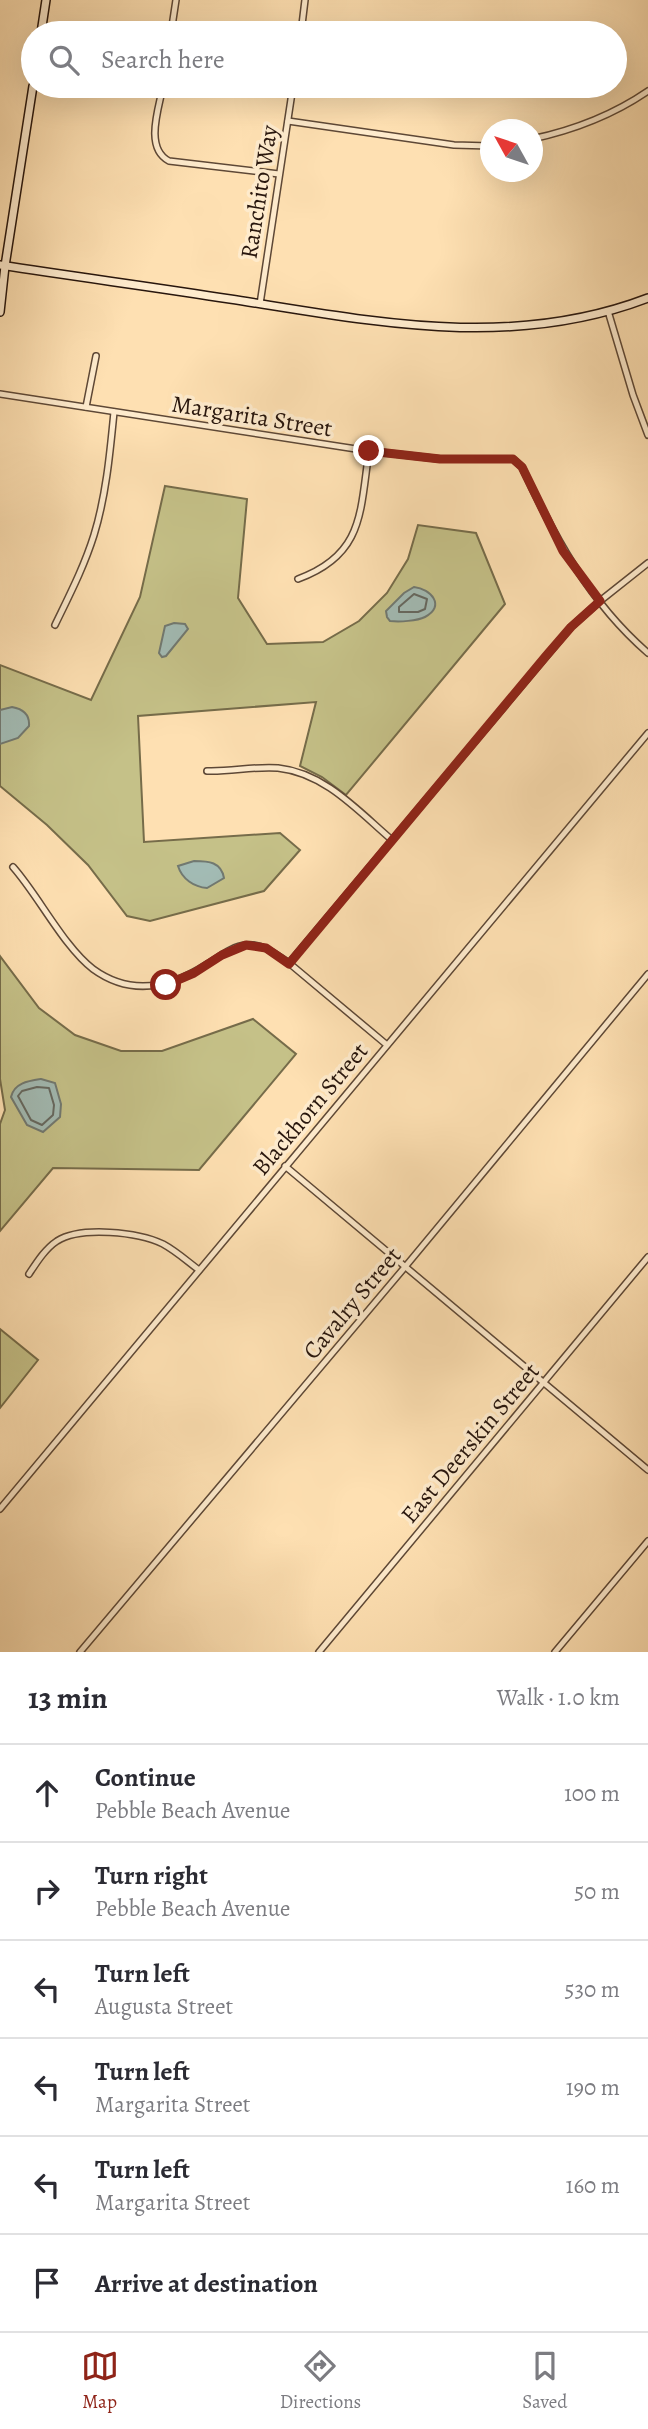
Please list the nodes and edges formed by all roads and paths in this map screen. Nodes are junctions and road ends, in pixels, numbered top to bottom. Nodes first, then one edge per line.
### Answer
1 (46, 0) edge
2 (176, 0) edge
3 (306, 0) edge
4 (43, 21) edge
5 (173, 21) edge
6 (303, 21) edge
7 (648, 91) edge
8 (31, 98) edge
9 (161, 98) edge
10 (291, 98) edge
11 (288, 121) junction
12 (543, 137) edge
13 (480, 146) edge
14 (279, 174) junction
15 (3, 265) edge
16 (648, 298) edge
17 (260, 304) junction
18 (608, 311) junction
19 (0, 312) edge
20 (96, 356) dead end
21 (0, 394) edge
22 (86, 407) junction
23 (114, 412) junction
24 (648, 435) edge
25 (369, 451) junction
26 (648, 563) edge
27 (298, 579) dead end
28 (600, 601) junction
29 (55, 625) dead end
30 (648, 653) edge
31 (648, 733) edge
32 (207, 771) dead end
33 (392, 840) junction
34 (13, 867) dead end
35 (289, 964) junction
36 (648, 974) edge
37 (387, 1045) junction
38 (285, 1167) junction
39 (648, 1257) edge
40 (405, 1267) junction
41 (198, 1270) junction
42 (29, 1274) dead end
43 (544, 1382) junction
44 (648, 1470) edge
45 (0, 1509) edge
46 (648, 1541) edge
47 (80, 1652) edge
48 (319, 1652) edge
49 (555, 1652) edge

1 - 4 street
2 - 5 street
3 - 6 street
7 - 12 street
8 - 15 street
9 - 14 street
10 - 11 street, Ranchito Way
11 - 13 street
11 - 14 street, Ranchito Way
14 - 17 street, Ranchito Way
15 - 17 street
15 - 19 street
16 - 18 street
17 - 18 street
18 - 24 street
20 - 22 street
21 - 22 street, Margarita Street
22 - 23 street, Margarita Street
23 - 25 street, Margarita Street
23 - 29 street
25 - 27 street
25 - 28 street, Margarita Street
26 - 28 street
28 - 30 street, Margarita Street
28 - 33 street
31 - 37 street, Blackhorn Street
32 - 33 street
33 - 35 street
34 - 35 street
35 - 37 street
36 - 40 street, Cavalry Street
37 - 38 street, Blackhorn Street
38 - 40 street
38 - 41 street, Blackhorn Street
39 - 43 street, East Deerskin Street
40 - 43 street
40 - 47 street, Cavalry Street
41 - 42 street
41 - 45 street, Blackhorn Street
43 - 44 street
43 - 48 street, East Deerskin Street
46 - 49 street

